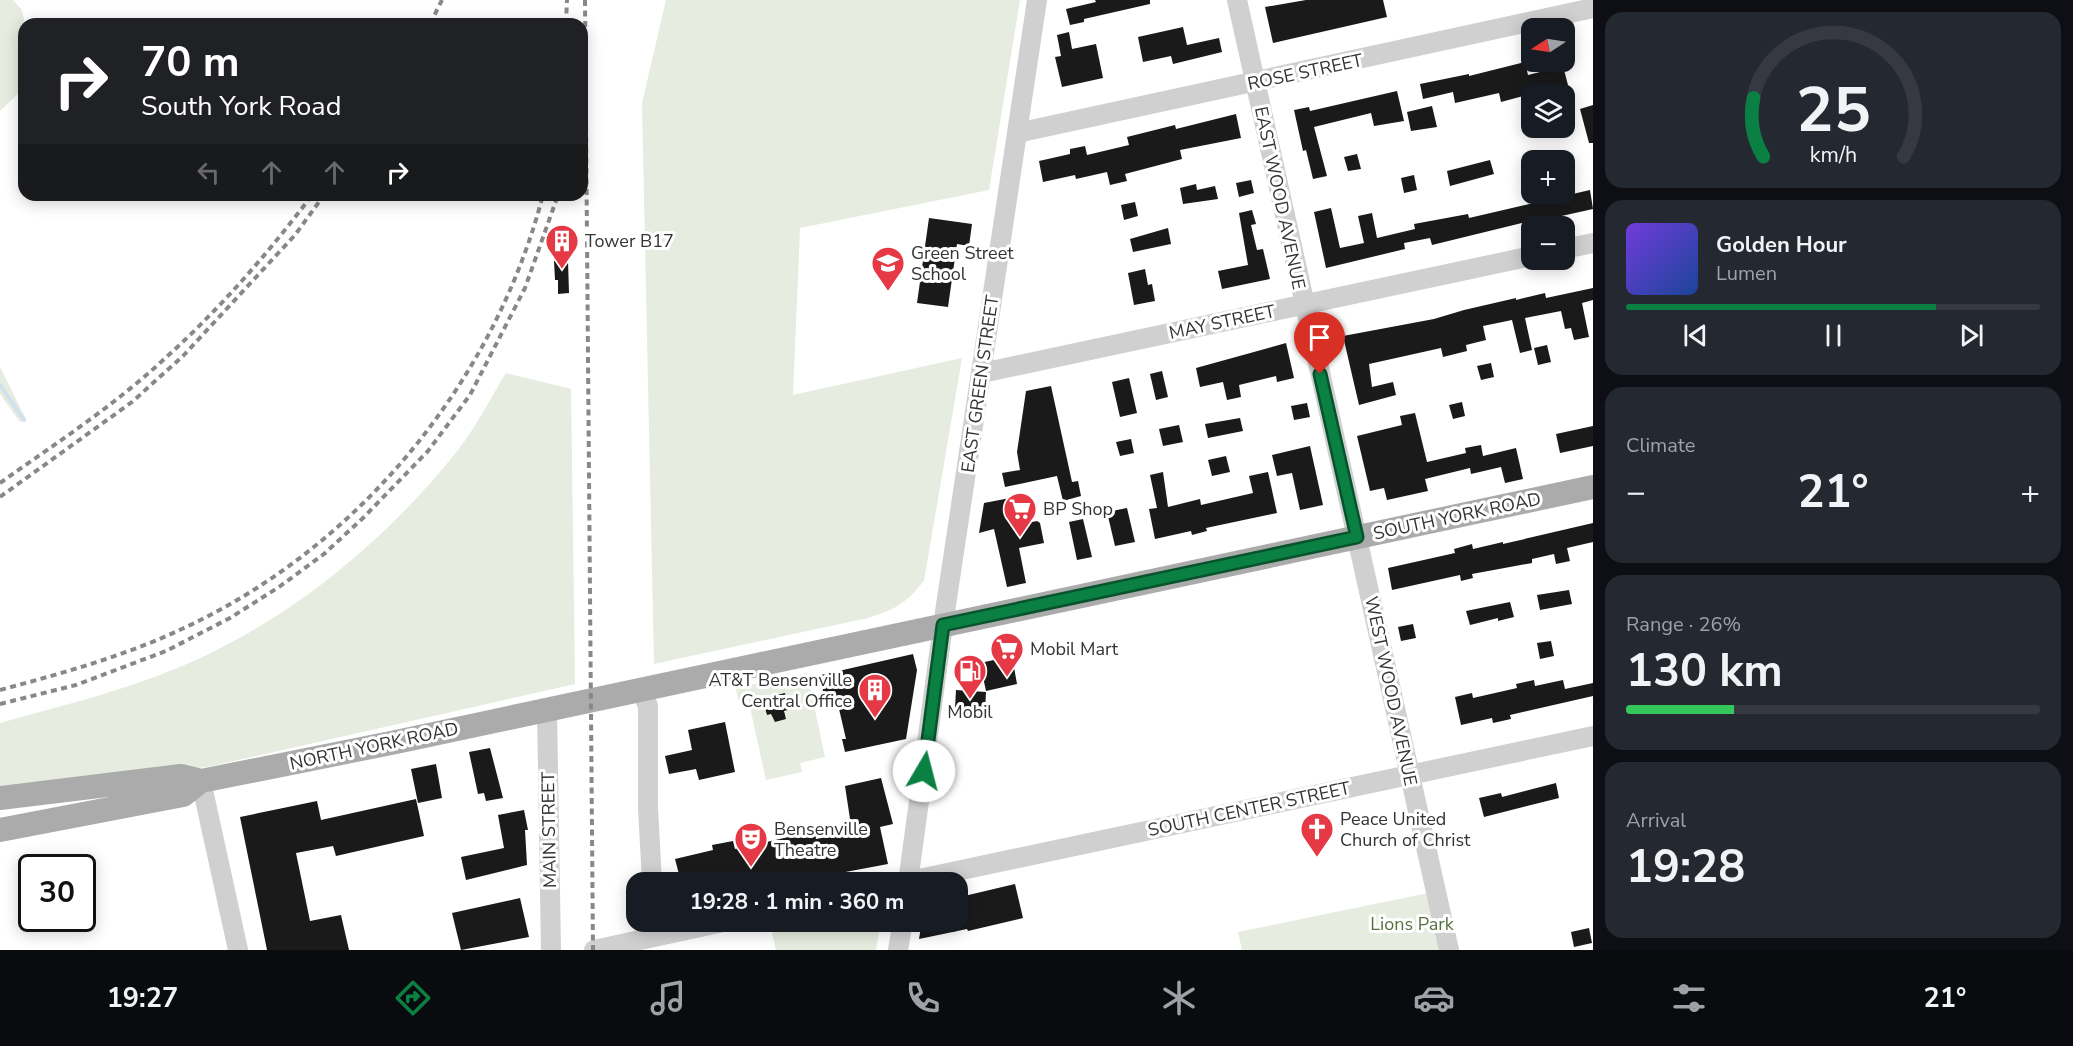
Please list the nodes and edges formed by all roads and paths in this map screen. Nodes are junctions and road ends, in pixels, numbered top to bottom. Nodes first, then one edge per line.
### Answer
1 (1037, 0) edge
2 (1237, 0) edge
3 (1593, 8) edge
4 (1255, 83) junction
5 (1017, 133) junction
6 (1593, 243) edge
7 (1575, 247) edge
8 (1521, 258) edge
9 (1304, 305) junction
10 (982, 373) junction
11 (1593, 487) edge
12 (1357, 537) junction
13 (943, 625) junction
14 (641, 690) junction
15 (547, 710) junction
16 (1593, 736) edge
17 (1409, 775) junction
18 (201, 781) junction
19 (0, 798) edge
20 (0, 830) edge
21 (651, 872) edge
22 (908, 872) edge
23 (954, 872) edge
24 (645, 932) edge
25 (901, 932) edge
26 (238, 950) edge
27 (551, 950) edge
28 (594, 950) edge
29 (898, 950) edge
30 (1449, 950) edge

1 - 5 street, EAST GREEN STREET
2 - 4 street, EAST WOOD AVENUE
3 - 4 street, ROSE STREET
4 - 5 street, ROSE STREET
4 - 9 street, EAST WOOD AVENUE
5 - 10 street, EAST GREEN STREET
6 - 7 street
8 - 9 street, MAY STREET
9 - 10 street, MAY STREET
9 - 12 street, EAST WOOD AVENUE
10 - 13 street, EAST GREEN STREET
11 - 12 main road, SOUTH YORK ROAD
12 - 13 main road, SOUTH YORK ROAD
12 - 17 street, WEST WOOD AVENUE
13 - 14 main road, SOUTH YORK ROAD
13 - 22 street, EAST GREEN STREET
14 - 15 main road, SOUTH YORK ROAD
14 - 21 street
15 - 18 main road, NORTH YORK ROAD
15 - 27 street, MAIN STREET
16 - 17 street, SOUTH CENTER STREET
17 - 23 street, SOUTH CENTER STREET
17 - 30 street, WEST WOOD AVENUE
18 - 19 main road, NORTH YORK ROAD
18 - 20 main road, NORTH YORK ROAD
18 - 26 street
24 - 28 street
25 - 29 street

